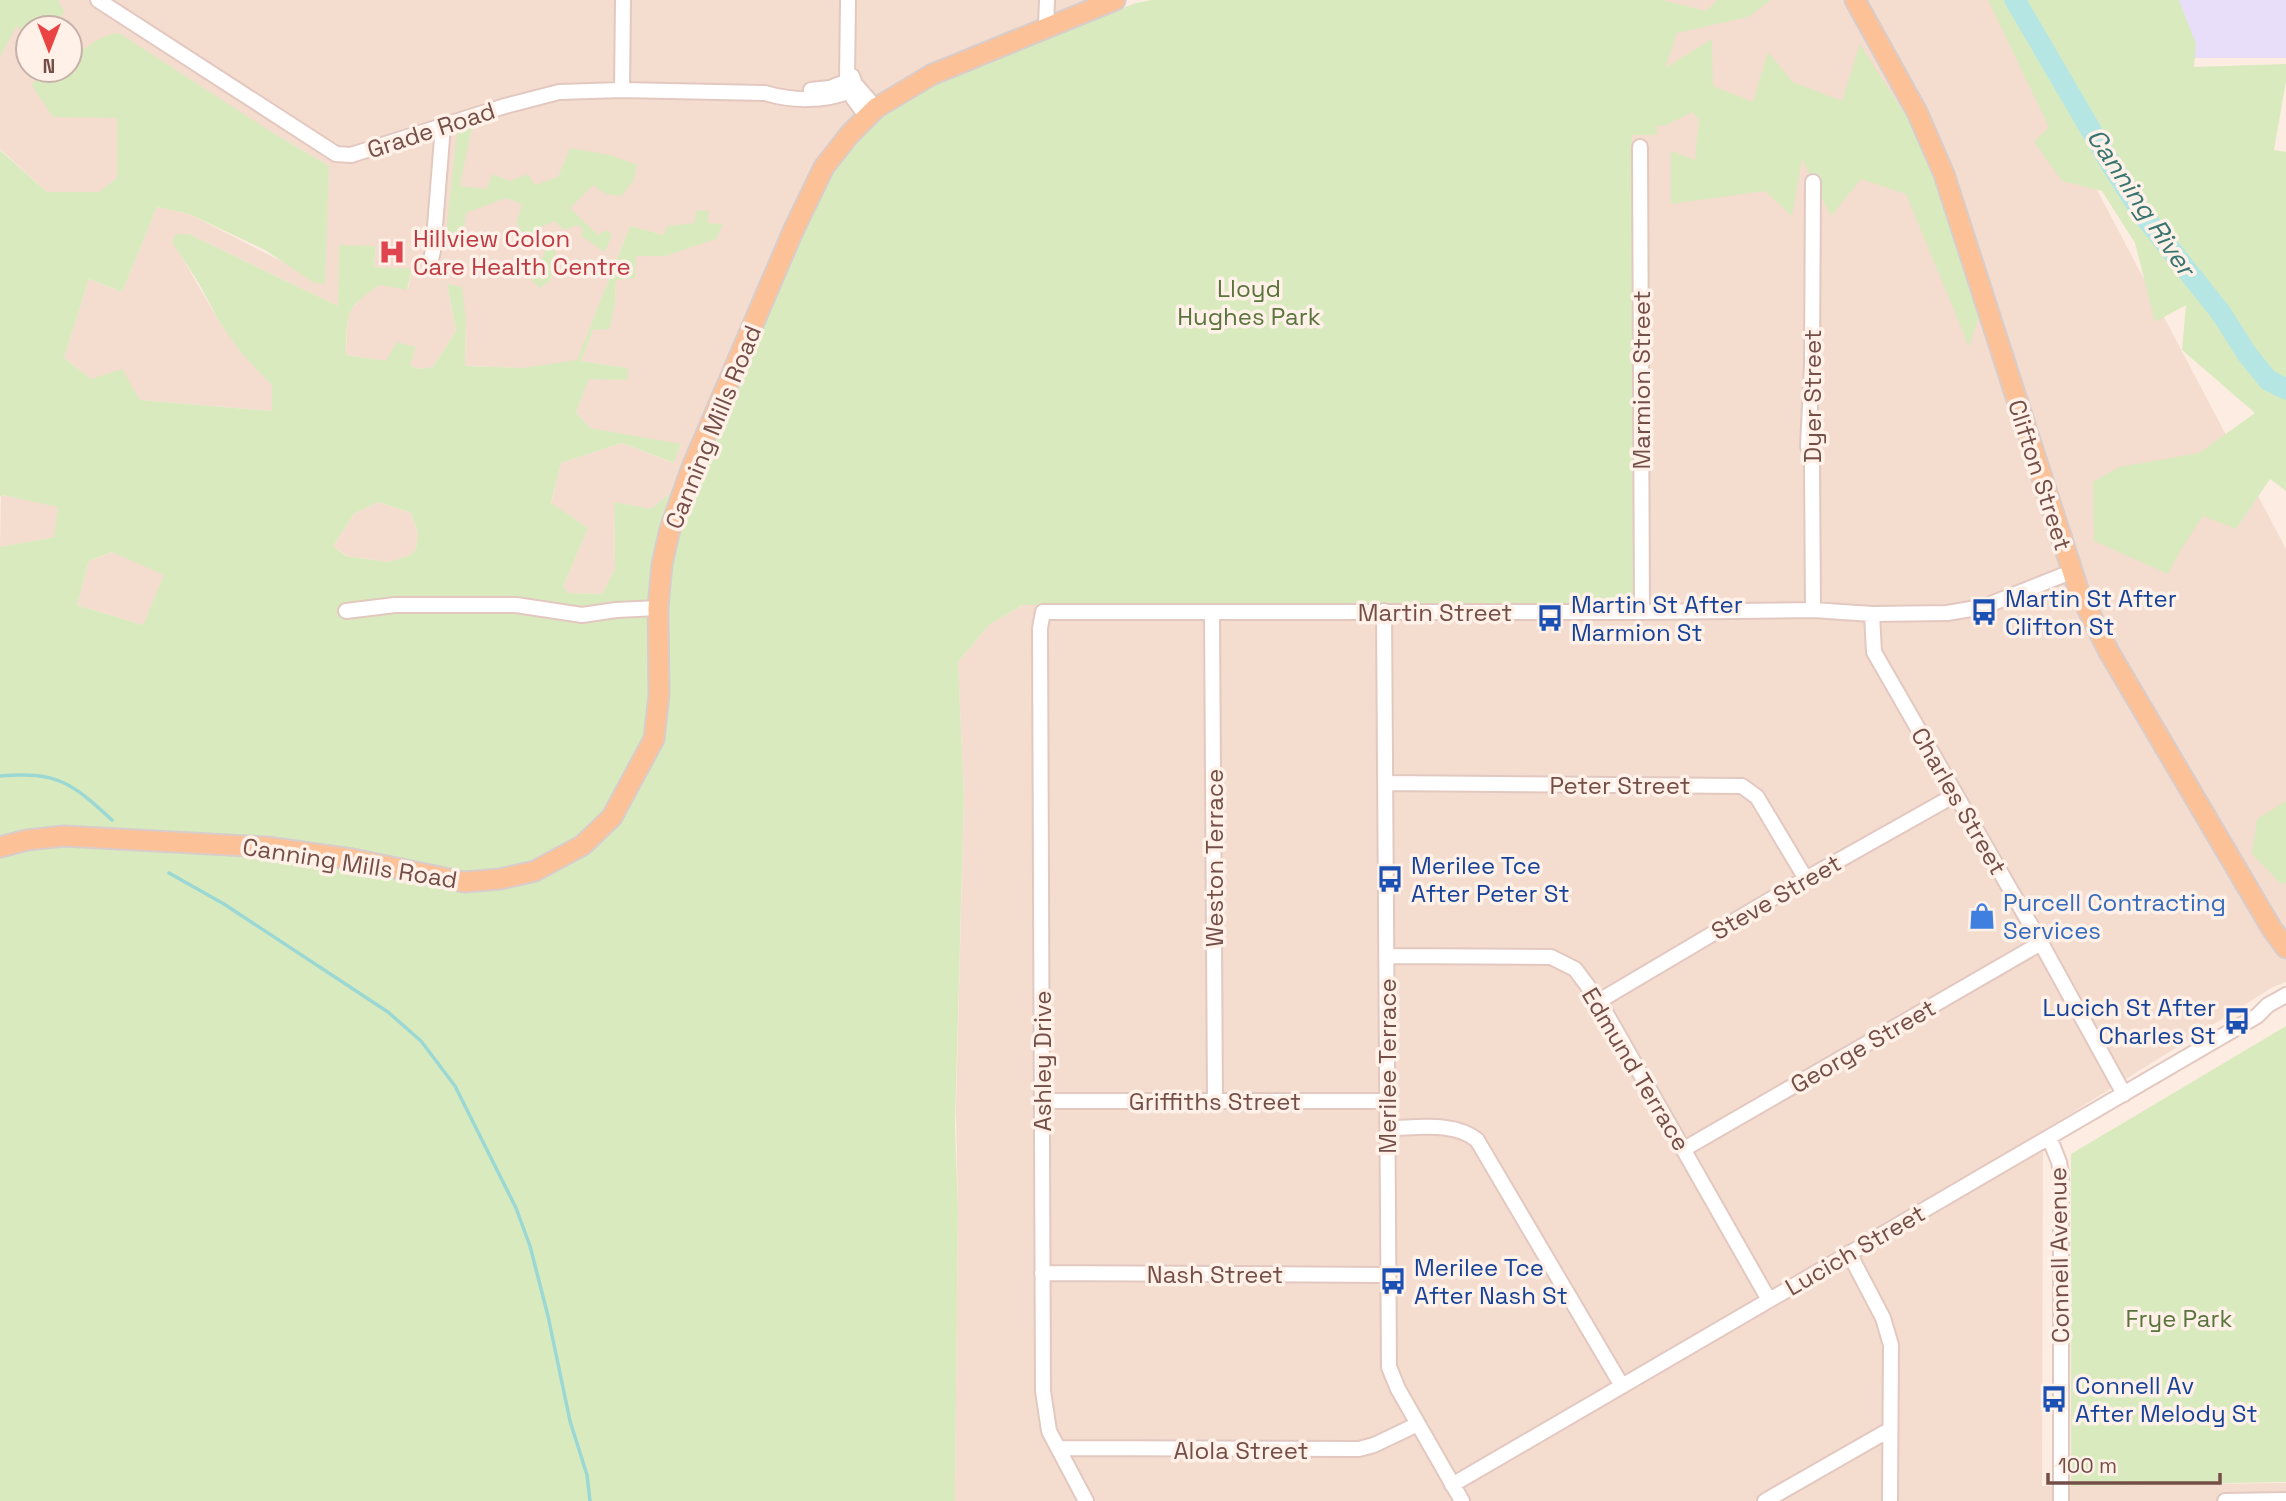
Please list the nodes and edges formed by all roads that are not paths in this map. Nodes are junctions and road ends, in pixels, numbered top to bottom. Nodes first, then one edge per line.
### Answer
1 (98, 0) edge
2 (622, 0) edge
3 (848, 0) edge
4 (1047, 0) edge
5 (1115, 0) edge
6 (1855, 0) edge
7 (1046, 26) junction
8 (850, 79) junction
9 (622, 90) junction
10 (872, 112) junction
11 (443, 126) junction
12 (1640, 147) dead end
13 (1812, 182) dead end
14 (430, 263) dead end
15 (2071, 572) junction
16 (658, 608) junction
17 (1813, 610) junction
18 (346, 611) dead end
19 (1384, 611) junction
20 (1043, 612) joint
21 (1642, 612) junction
22 (1212, 613) junction
23 (1872, 614) junction
24 (1385, 783) junction
25 (1955, 795) junction
26 (0, 847) edge
27 (1806, 879) junction
28 (2272, 929) junction
29 (2041, 943) junction
30 (2286, 948) edge
31 (1387, 956) junction
32 (2286, 966) edge
33 (2286, 995) edge
34 (1599, 1001) junction
35 (2286, 1006) edge
36 (2258, 1016) junction
37 (2124, 1094) junction
38 (1043, 1101) junction
39 (1388, 1101) junction
40 (1215, 1102) junction
41 (1388, 1128) junction
42 (2049, 1137) junction
43 (1684, 1150) junction
44 (1849, 1253) junction
45 (1042, 1273) junction
46 (1388, 1275) junction
47 (1769, 1300) junction
48 (1622, 1386) junction
49 (1418, 1423) junction
50 (1889, 1430) junction
51 (1058, 1448) junction
52 (1452, 1485) junction
53 (2286, 1500) edge
54 (1086, 1501) edge
55 (1462, 1501) edge
56 (1765, 1501) edge
57 (1890, 1501) edge
58 (2061, 1501) edge
59 (2225, 1501) edge

1 - 11 street, Grade Road
2 - 9 street
3 - 8 street
4 - 7 street
5 - 7 main road, Canning Mills Road
6 - 15 main road, Clifton Street
7 - 10 main road, Canning Mills Road
8 - 9 street, Grade Road
8 - 10 street
9 - 11 street, Grade Road
10 - 16 main road, Canning Mills Road
11 - 14 street
12 - 21 street, Marmion Street
13 - 17 street, Dyer Street
15 - 23 street, Martin Street
15 - 28 main road, Clifton Street
16 - 18 street
16 - 26 main road, Canning Mills Road
17 - 21 street, Martin Street
17 - 23 street, Martin Street
19 - 21 street, Martin Street
19 - 22 street, Martin Street
19 - 24 street, Merilee Terrace
20 - 22 street, Martin Street
20 - 38 street, Ashley Drive
22 - 40 street, Weston Terrace
23 - 25 street, Charles Street
24 - 27 street, Peter Street
24 - 31 street, Merilee Terrace
25 - 27 street, Steve Street
25 - 29 street, Charles Street
27 - 34 street, Steve Street
28 - 30 main road, Clifton Street
28 - 32 main road, Clifton Street
29 - 37 street, Charles Street
29 - 43 street, George Street
31 - 34 street, Edmund Terrace
31 - 39 street, Merilee Terrace
33 - 36 street, Lucich Street
34 - 43 street, Edmund Terrace
35 - 36 street, Lucich Street
36 - 37 street, Lucich Street
37 - 42 street, Lucich Street
38 - 40 street, Griffiths Street
38 - 45 street, Ashley Drive
39 - 40 street, Griffiths Street
39 - 41 street, Merilee Terrace
41 - 46 street, Merilee Terrace
41 - 48 street
42 - 44 street, Lucich Street
42 - 58 street, Connell Avenue
43 - 47 street, Edmund Terrace
44 - 47 street, Lucich Street
44 - 50 street
45 - 46 street, Nash Street
45 - 51 street, Ashley Drive
46 - 49 street, Merilee Terrace
47 - 48 street, Lucich Street
48 - 52 street, Lucich Street
49 - 51 street, Alola Street
49 - 52 street, Merilee Terrace
50 - 56 street
50 - 57 street
51 - 54 street, Ashley Drive
52 - 55 street, Merilee Terrace
53 - 59 street

